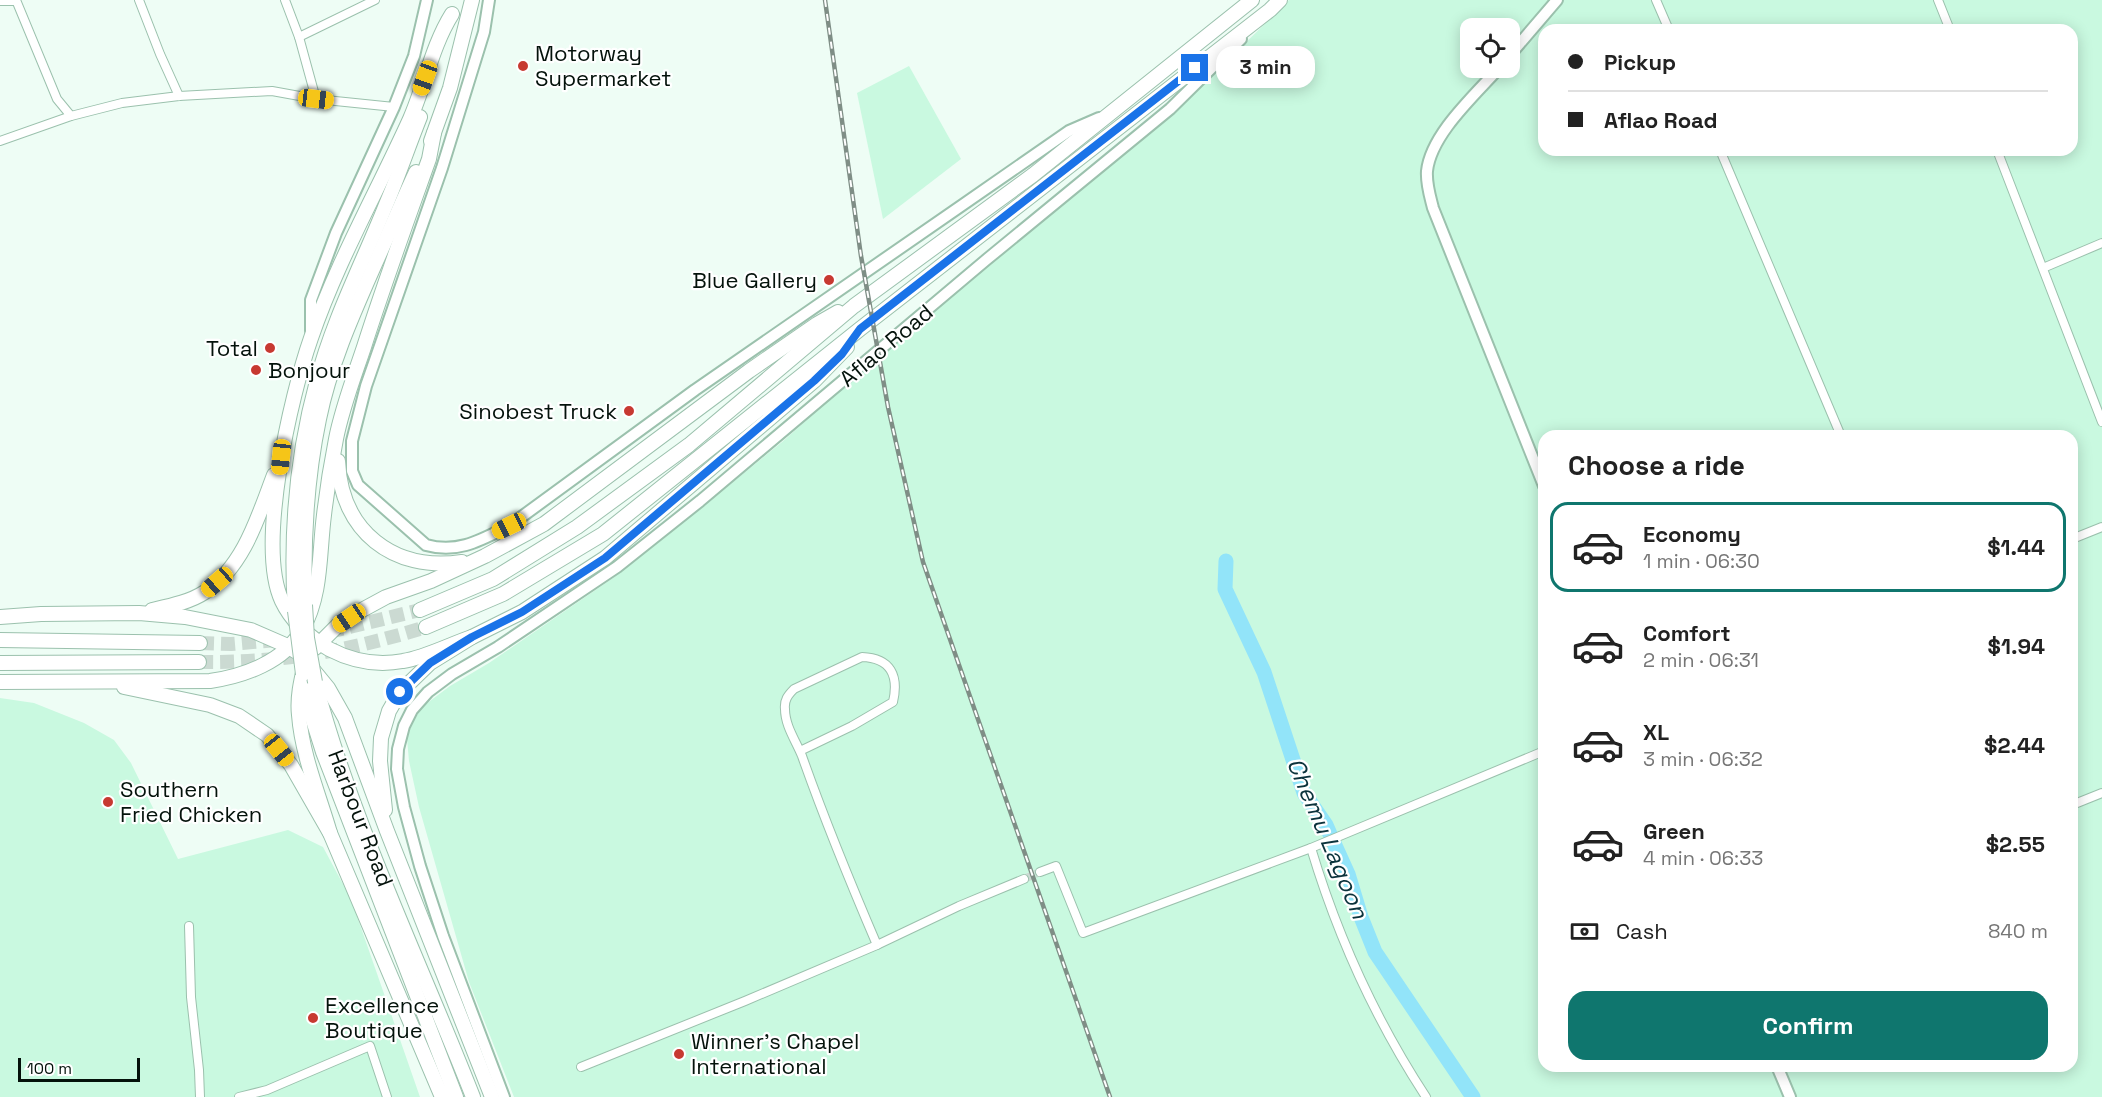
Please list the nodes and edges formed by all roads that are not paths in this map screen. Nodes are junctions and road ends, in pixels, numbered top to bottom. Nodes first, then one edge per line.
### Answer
1 (16, 0) edge
2 (139, 0) edge
3 (285, 0) edge
4 (375, 0) edge
5 (427, 0) edge
6 (472, 0) edge
7 (489, 0) edge
8 (1252, 0) edge
9 (1557, 0) edge
10 (1656, 0) edge
11 (1938, 0) edge
12 (0, 1) edge
13 (1275, 5) edge
14 (453, 7) edge
15 (1666, 24) edge
16 (1948, 24) edge
17 (299, 37) junction
18 (1520, 43) edge
19 (1490, 78) edge
20 (179, 96) junction
21 (316, 99) junction
22 (394, 107) junction
23 (1113, 112) junction
24 (71, 116) junction
25 (434, 133) junction
26 (0, 141) edge
27 (1723, 156) edge
28 (1999, 156) edge
29 (391, 210) junction
30 (2102, 243) edge
31 (2043, 268) junction
32 (854, 306) junction
33 (860, 329) junction
34 (312, 336) junction
35 (2102, 422) edge
36 (1838, 430) edge
37 (337, 437) junction
38 (281, 457) junction
39 (1538, 471) edge
40 (299, 526) junction
41 (2102, 527) edge
42 (2078, 537) edge
43 (485, 556) junction
44 (420, 610) tunnel mouth
45 (140, 613) junction
46 (0, 617) edge
47 (426, 627) tunnel mouth
48 (302, 630) junction
49 (472, 637) junction
50 (0, 640) edge
51 (200, 643) tunnel mouth
52 (318, 643) junction
53 (290, 647) junction
54 (306, 661) junction
55 (199, 662) tunnel mouth
56 (0, 663) edge
57 (86, 681) junction
58 (0, 682) edge
59 (404, 726) joint
60 (800, 751) junction
61 (1538, 753) edge
62 (2102, 794) edge
63 (2078, 803) edge
64 (387, 831) junction
65 (330, 833) junction
66 (1311, 848) junction
67 (1040, 872) tunnel mouth
68 (1024, 879) tunnel mouth
69 (189, 926) dead end
70 (877, 945) junction
71 (581, 1067) dead end
72 (1780, 1072) edge
73 (200, 1097) edge
74 (239, 1097) edge
75 (387, 1097) edge
76 (442, 1097) edge
77 (456, 1097) edge
78 (473, 1097) edge
79 (492, 1097) edge
80 (504, 1097) edge
81 (1426, 1097) edge
82 (1790, 1097) edge

1 - 12 street
1 - 24 street
2 - 20 street
3 - 17 street
4 - 17 street
5 - 22 street
6 - 25 highway
7 - 23 street, Aflao Road
8 - 23 highway, Aflao Road
9 - 18 street
10 - 15 street
11 - 16 street
13 - 33 highway, Aflao Road
13 - 59 street, Aflao Road
14 - 29 highway
14 - 34 highway
17 - 21 street
19 - 39 street
20 - 21 street
20 - 24 street
21 - 22 street
22 - 34 street
23 - 32 highway, Aflao Road
24 - 26 street
25 - 29 highway
25 - 37 highway
27 - 36 street
28 - 31 street
29 - 40 highway
30 - 31 street
31 - 35 street
32 - 43 highway
32 - 44 highway, Aflao Road
33 - 47 highway, Aflao Road
33 - 49 highway
34 - 38 highway
37 - 43 highway
37 - 48 highway
38 - 45 highway
38 - 48 highway
40 - 77 highway, Harbour Road, bridge
40 - 78 highway, Harbour Road, bridge
41 - 42 street
43 - 52 highway
45 - 46 highway
45 - 53 highway
48 - 52 highway
48 - 53 highway
49 - 52 highway
49 - 64 highway
50 - 51 highway
52 - 54 highway
53 - 54 highway
53 - 57 highway
54 - 64 highway
54 - 65 highway
55 - 56 highway
57 - 58 highway
57 - 65 highway
59 - 80 street, Harbour Road
60 - 60 street
60 - 70 street
61 - 66 street
62 - 63 street
64 - 79 highway
65 - 76 highway
66 - 67 street
66 - 81 street
68 - 70 street
69 - 73 street
70 - 71 street
72 - 82 street
74 - 75 street

